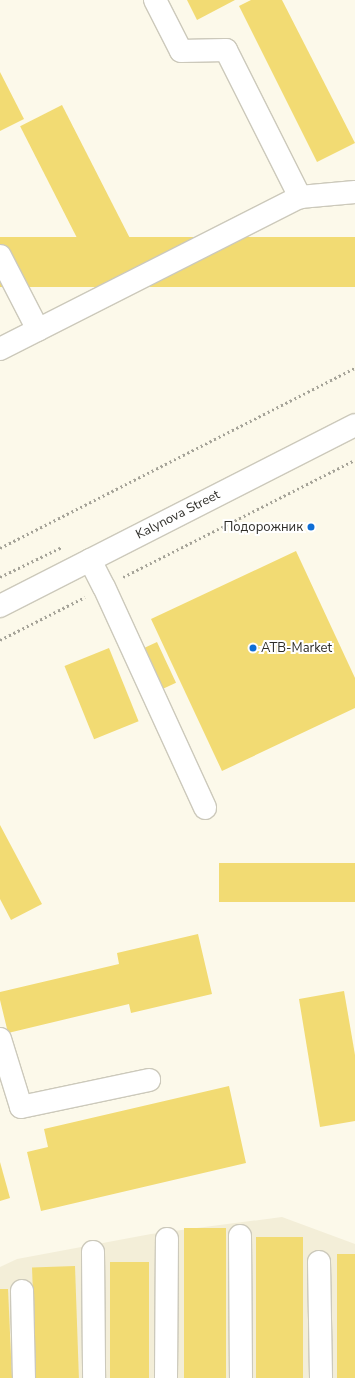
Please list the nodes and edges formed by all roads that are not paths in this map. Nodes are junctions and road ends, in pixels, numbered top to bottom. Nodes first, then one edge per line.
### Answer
1 (155, 0) edge
2 (355, 192) edge
3 (300, 197) junction
4 (0, 256) edge
5 (38, 330) junction
6 (0, 349) edge
7 (355, 425) edge
8 (90, 560) junction
9 (0, 606) edge
10 (205, 808) dead end
11 (0, 1039) edge
12 (149, 1080) dead end
13 (240, 1236) dead end
14 (167, 1239) dead end
15 (93, 1252) dead end
16 (319, 1262) dead end
17 (22, 1291) dead end
18 (24, 1378) edge
19 (94, 1378) edge
20 (166, 1378) edge
21 (241, 1378) edge
22 (321, 1378) edge

1 - 3 main road
2 - 3 main road
3 - 5 main road
4 - 5 main road
5 - 6 main road
7 - 8 main road, Kalynova Street
8 - 9 main road, Kalynova Street
8 - 10 main road
11 - 12 main road
13 - 21 main road
14 - 20 main road
15 - 19 main road
16 - 22 main road
17 - 18 main road

